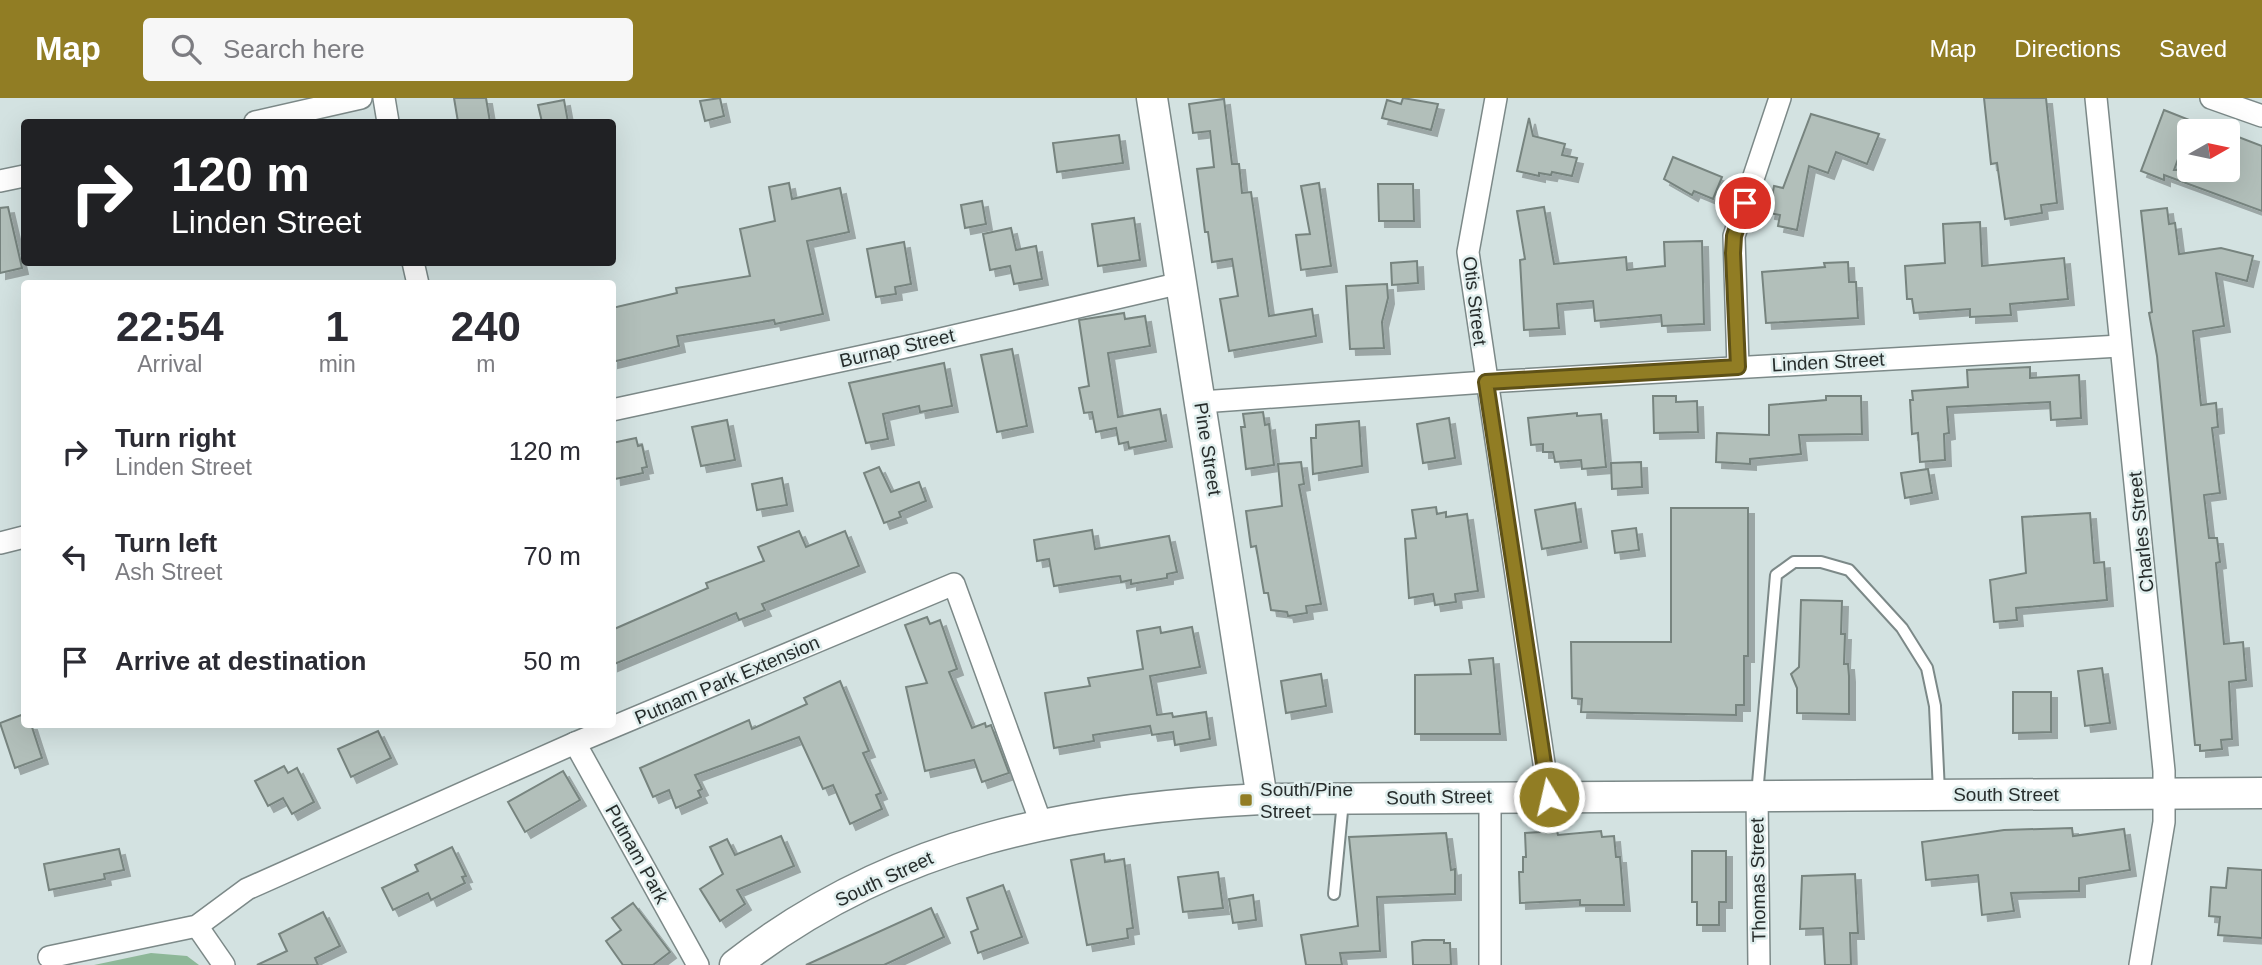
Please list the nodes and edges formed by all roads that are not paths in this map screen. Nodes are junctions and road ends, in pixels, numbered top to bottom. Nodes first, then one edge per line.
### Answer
1 (361, 98) edge
2 (384, 98) edge
3 (1152, 98) edge
4 (1496, 98) edge
5 (1780, 98) edge
6 (2096, 98) edge
7 (2211, 98) edge
8 (2262, 116) edge
9 (268, 119) edge
10 (387, 119) edge
11 (21, 177) edge
12 (0, 181) edge
13 (1181, 282) junction
14 (2120, 346) junction
15 (1738, 367) junction
16 (1486, 382) junction
17 (1201, 402) junction
18 (616, 409) edge
19 (21, 538) edge
20 (0, 543) edge
21 (616, 726) edge
22 (611, 728) edge
23 (575, 743) junction
24 (2165, 793) junction
25 (2262, 793) edge
26 (1939, 794) junction
27 (1757, 795) junction
28 (1490, 797) junction
29 (1549, 797) junction
30 (1262, 799) junction
31 (1344, 799) junction
32 (1041, 823) junction
33 (1334, 894) dead end
34 (197, 926) junction
35 (49, 957) dead end
36 (225, 965) edge
37 (698, 965) edge
38 (735, 965) edge
39 (1490, 965) edge
40 (1759, 965) edge
41 (2140, 965) edge

1 - 9 street
2 - 10 street
3 - 13 main road, Pine Street
4 - 16 street, Otis Street
5 - 15 street
6 - 14 street, Charles Street
7 - 8 street
11 - 12 street
13 - 17 main road, Pine Street
13 - 18 street, Burnap Street
14 - 15 street, Linden Street
14 - 24 street, Charles Street
15 - 16 street, Linden Street
16 - 17 street, Linden Street
16 - 29 street, Otis Street
17 - 30 main road, Pine Street
19 - 20 street
21 - 32 street, Putnam Park Extension
22 - 23 street, Putnam Park Extension
23 - 34 street, Putnam Park Extension
23 - 37 street, Putnam Park
24 - 25 main road, South Street
24 - 26 main road, South Street
24 - 41 street, Charles Street
26 - 27 main road, South Street
26 - 27 lane
27 - 29 main road, South Street
27 - 40 street, Thomas Street
28 - 29 main road, South Street
28 - 31 main road, South Street
28 - 39 street
30 - 31 main road, South Street
30 - 32 main road, South Street
31 - 33 lane
32 - 38 main road, South Street
34 - 35 street
34 - 36 street

